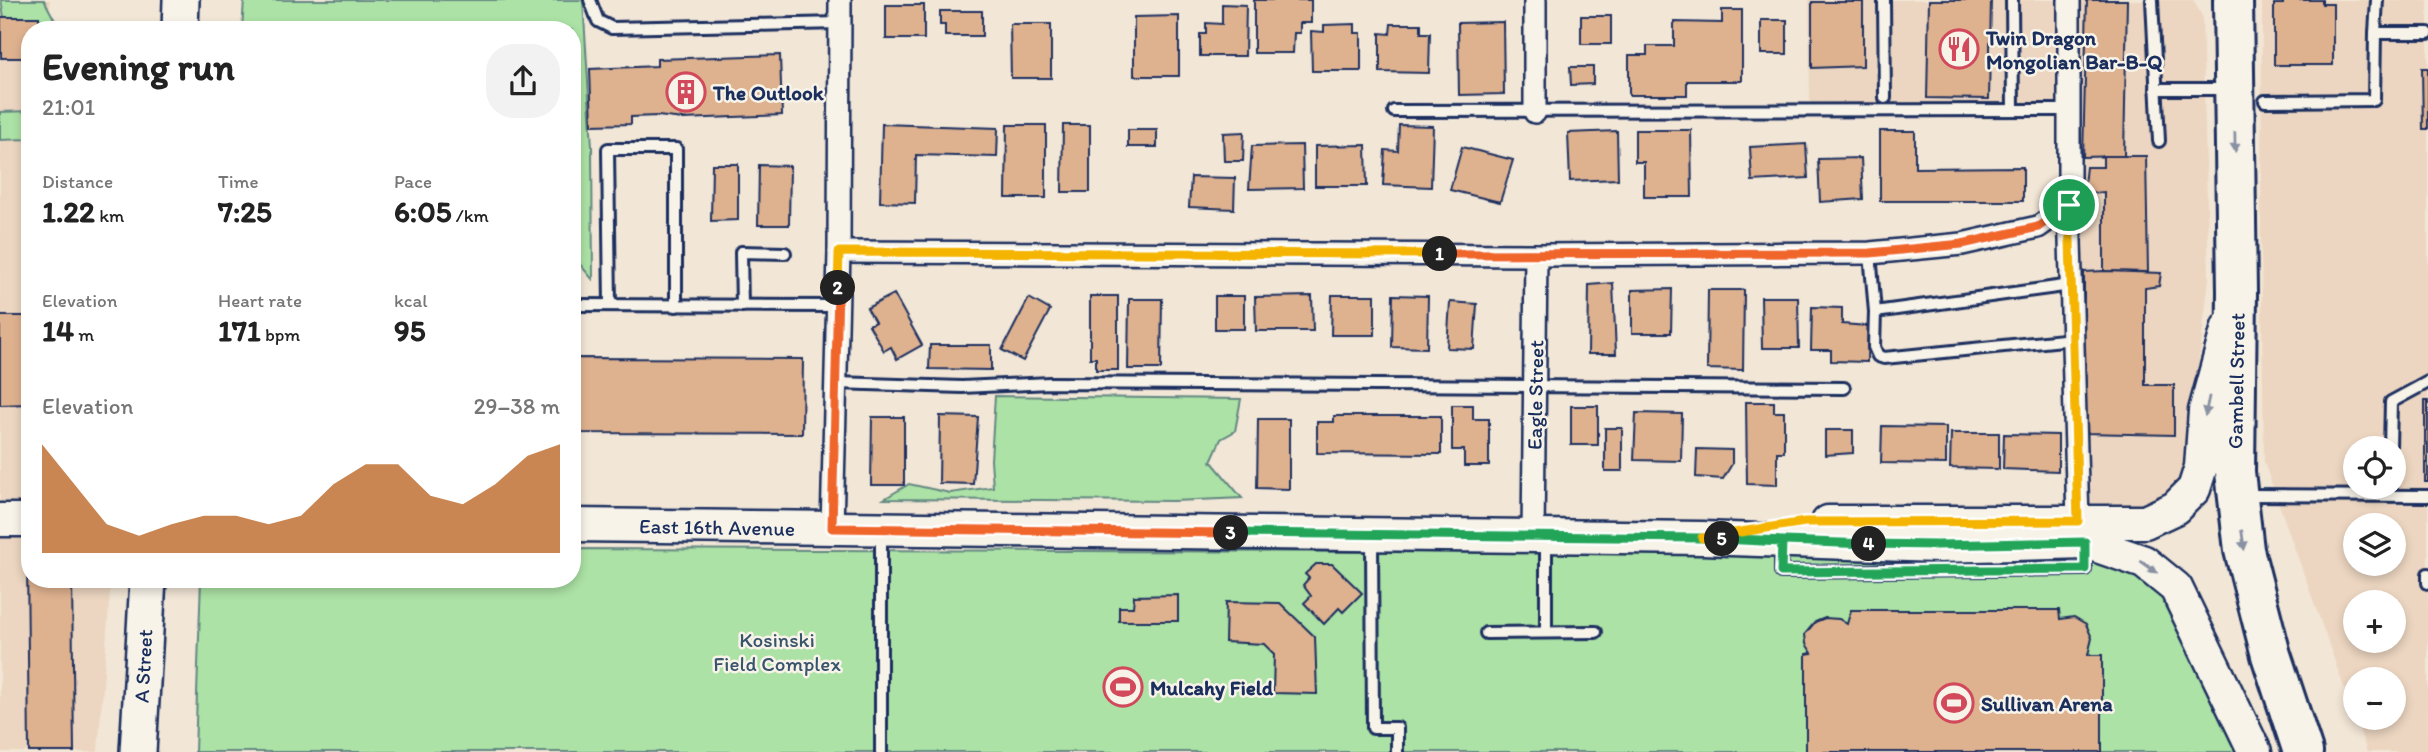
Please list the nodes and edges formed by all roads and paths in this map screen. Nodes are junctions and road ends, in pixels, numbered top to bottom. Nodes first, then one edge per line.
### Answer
1 (181, 0) edge
2 (590, 0) edge
3 (840, 0) edge
4 (1535, 0) edge
5 (1884, 0) edge
6 (2012, 0) edge
7 (2069, 0) edge
8 (2152, 0) edge
9 (2233, 0) edge
10 (2377, 0) edge
11 (180, 21) edge
12 (839, 23) junction
13 (2375, 33) junction
14 (2428, 33) edge
15 (2156, 89) junction
16 (2250, 95) junction
17 (1885, 98) dead end
18 (2013, 110) junction
19 (2069, 110) junction
20 (1394, 111) dead end
21 (1535, 112) junction
22 (2159, 141) dead end
23 (2069, 205) junction
24 (839, 252) junction
25 (785, 253) dead end
26 (1870, 253) junction
27 (1536, 255) junction
28 (2071, 285) junction
29 (2237, 292) junction
30 (581, 305) edge
31 (610, 305) junction
32 (676, 306) junction
33 (742, 306) junction
34 (838, 306) junction
35 (1875, 312) junction
36 (2073, 339) junction
37 (2428, 382) edge
38 (836, 383) junction
39 (1535, 386) junction
40 (1844, 388) dead end
41 (2390, 436) edge
42 (2343, 492) edge
43 (2406, 493) edge
44 (2237, 495) junction
45 (2428, 496) edge
46 (0, 520) edge
47 (21, 520) edge
48 (581, 525) edge
49 (832, 528) junction
50 (881, 529) junction
51 (2082, 532) junction
52 (1372, 534) junction
53 (1540, 536) junction
54 (1702, 538) junction
55 (2428, 574) edge
56 (2428, 583) edge
57 (151, 588) edge
58 (1546, 632) junction
59 (1596, 632) dead end
60 (1486, 633) dead end
61 (138, 752) edge
62 (881, 752) edge
63 (1397, 752) edge
64 (2255, 752) edge
65 (2303, 752) edge

1 - 11 main road
2 - 12 lane
3 - 12 street
4 - 21 street
5 - 17 lane
6 - 18 lane
7 - 19 street
8 - 15 lane
9 - 16 highway, Gambell Street
10 - 13 lane
12 - 24 street
13 - 14 lane
13 - 16 lane
15 - 16 lane
15 - 22 lane
16 -> 29 highway, Gambell Street
18 - 19 lane
18 - 21 lane
19 - 23 street
20 - 21 lane
23 - 26 street
23 - 28 street
24 - 27 street
24 - 34 street
25 - 33 lane
26 - 27 street
26 - 35 lane
27 - 39 street, Eagle Street
28 - 35 lane
28 - 36 street
29 - 44 highway, Gambell Street
29 -> 51 street, East 16th Avenue
30 - 31 lane
31 - 32 lane
31 - 32 lane
32 - 33 lane
33 - 34 lane
34 - 38 street
35 - 36 lane
36 - 51 street
37 - 41 lane
38 - 39 lane
38 - 49 street
39 - 40 lane
39 - 53 street, Eagle Street
42 - 44 lane
43 - 45 lane
44 -> 65 highway, Gambell Street
46 - 47 street
48 - 49 street, East 16th Avenue
49 - 50 street, East 16th Avenue
50 - 52 street, East 16th Avenue
50 - 62 lane
51 - 54 street, East 16th Avenue
51 - 54 street, East 16th Avenue
51 -> 64 street, East 16th Avenue
52 - 53 street, East 16th Avenue
52 - 63 lane
53 - 54 street, East 16th Avenue
53 - 58 lane
55 - 56 lane
57 - 61 main road, A Street
58 - 59 lane
58 - 60 lane

